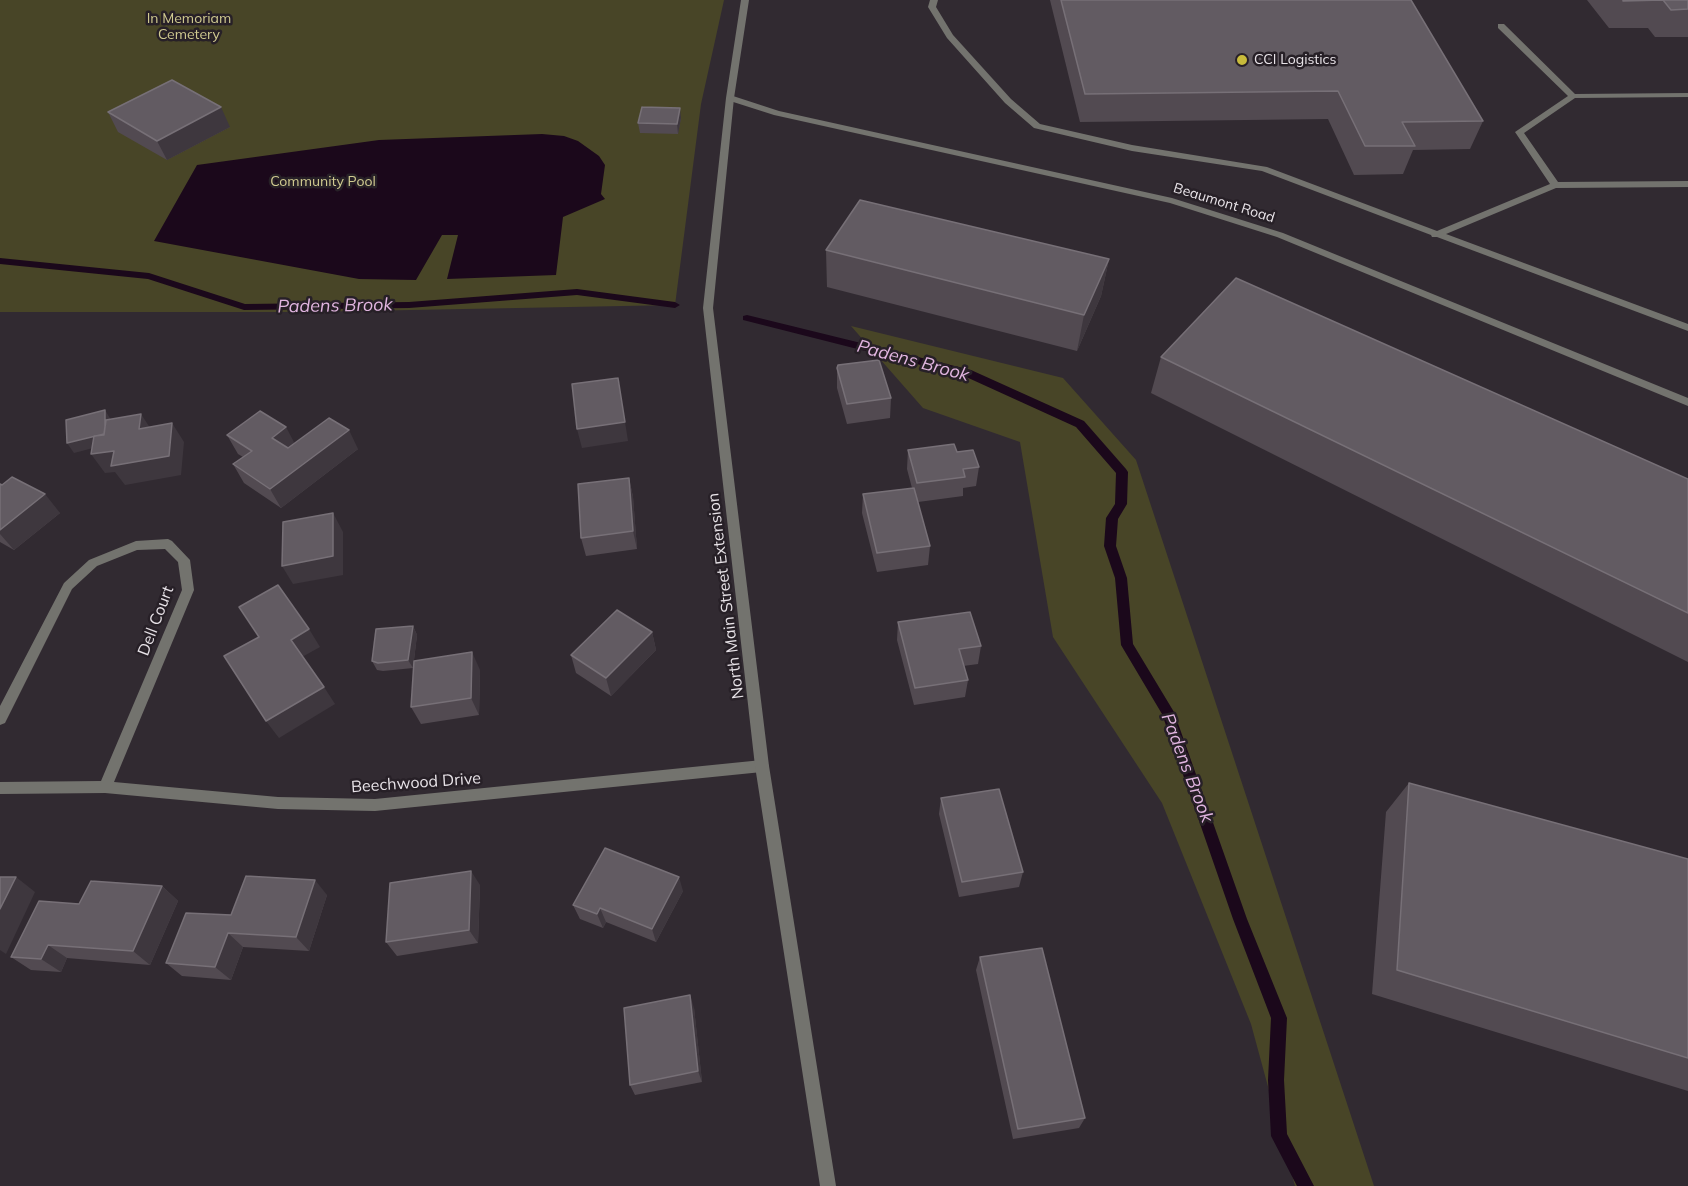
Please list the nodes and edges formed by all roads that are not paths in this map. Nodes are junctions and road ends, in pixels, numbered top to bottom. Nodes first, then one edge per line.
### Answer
1 (745, 0) edge
2 (934, 0) edge
3 (1501, 26) dead end
4 (1688, 95) edge
5 (1573, 96) junction
6 (730, 98) junction
7 (1688, 184) edge
8 (1555, 185) junction
9 (1435, 235) junction
10 (1688, 328) edge
11 (1688, 402) edge
12 (0, 718) edge
13 (762, 766) junction
14 (105, 787) junction
15 (0, 788) edge
16 (828, 1186) edge

1 - 6 street, North Main Street Extension
2 - 9 street
3 - 5 street
4 - 5 street
5 - 8 street
6 - 11 street, Beaumont Road
6 - 13 street, North Main Street Extension
7 - 8 street
8 - 9 street
9 - 10 street
12 - 14 street, Dell Court
13 - 14 street, Beechwood Drive
13 - 16 street, North Main Street Extension
14 - 15 street, Beechwood Drive

